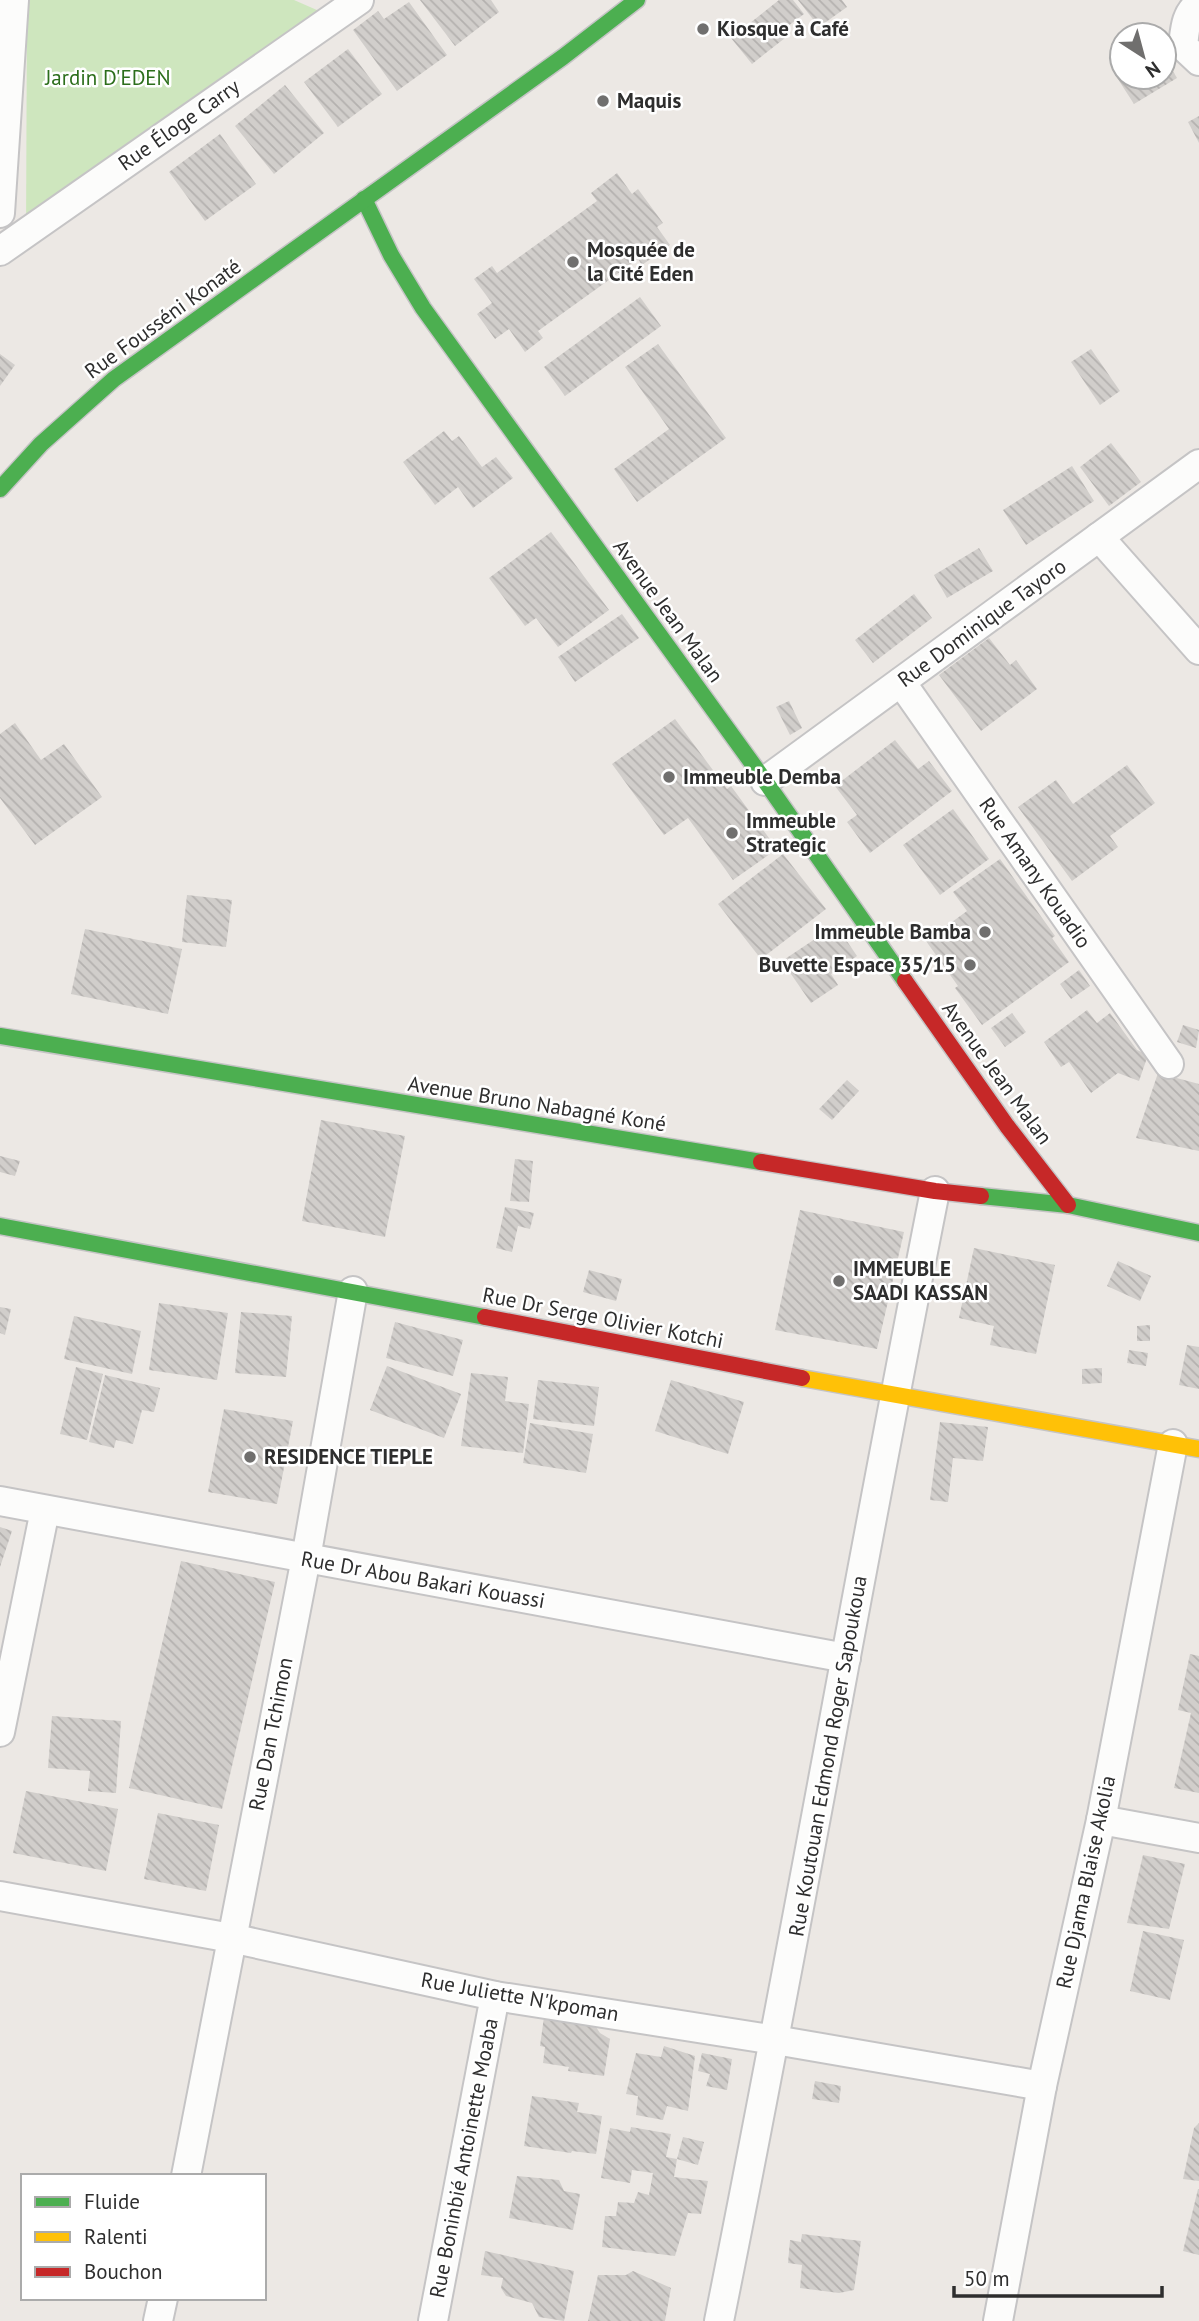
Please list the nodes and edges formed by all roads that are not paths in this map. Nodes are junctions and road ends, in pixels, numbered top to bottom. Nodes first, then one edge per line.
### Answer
1 (14, 0) edge
2 (637, 0) edge
3 (354, 1) edge
4 (1199, 4) edge
5 (1199, 61) edge
6 (364, 199) junction
7 (0, 213) edge
8 (0, 251) edge
9 (1199, 464) edge
10 (0, 489) edge
11 (1099, 537) junction
12 (1199, 650) edge
13 (901, 682) junction
14 (765, 781) junction
15 (0, 1036) edge
16 (1169, 1064) dead end
17 (935, 1191) junction
18 (1068, 1205) junction
19 (0, 1226) edge
20 (1199, 1233) edge
21 (354, 1291) junction
22 (894, 1396) junction
23 (1186, 1446) edge
24 (0, 1501) edge
25 (45, 1510) junction
26 (306, 1558) junction
27 (846, 1658) junction
28 (0, 1732) edge
29 (1101, 1820) junction
30 (1199, 1838) edge
31 (0, 1896) edge
32 (231, 1938) junction
33 (495, 1996) junction
34 (775, 2040) junction
35 (1042, 2086) junction
36 (186, 2174) edge
37 (163, 2300) edge
38 (158, 2321) edge
39 (433, 2321) edge
40 (719, 2321) edge
41 (998, 2321) edge

1 - 7 street
2 - 6 main road
3 - 8 street, Rue Éloge Carry
4 - 5 street
6 - 10 main road, Rue Fousséni Konaté
6 - 14 main road, Avenue Jean Malan
9 - 11 street, Rue Dominique Tayoro
11 - 12 street
11 - 13 street, Rue Dominique Tayoro
13 - 14 street, Rue Dominique Tayoro
13 - 16 street, Rue Amany Kouadio
14 - 18 main road, Avenue Jean Malan
15 - 17 main road, Avenue Bruno Nabagné Koné
17 - 18 main road, Avenue Bruno Nabagné Koné
17 - 22 street, Rue Koutouan Edmond Roger Sapoukoua
18 - 20 main road
19 - 21 main road, Rue Dr Serge Olivier Kotchi
21 - 22 main road, Rue Dr Serge Olivier Kotchi
21 - 26 street, Rue Dan Tchimon
22 - 23 main road, Rue Dr Serge Olivier Kotchi
22 - 27 street, Rue Koutouan Edmond Roger Sapoukoua
23 - 29 street, Rue Djama Blaise Akolia
24 - 25 street, Rue Dr Abou Bakari Kouassi
25 - 26 street, Rue Dr Abou Bakari Kouassi
25 - 28 street
26 - 27 street, Rue Dr Abou Bakari Kouassi
26 - 32 street, Rue Dan Tchimon
27 - 34 street, Rue Koutouan Edmond Roger Sapoukoua
29 - 30 street
29 - 35 street, Rue Djama Blaise Akolia
31 - 32 street, Rue Juliette N'kpoman
32 - 33 street, Rue Juliette N'kpoman
32 - 36 street, Rue Dan Tchimon
33 - 34 street, Rue Juliette N'kpoman
33 - 39 street, Rue Boninbié Antoinette Moaba
34 - 35 street, Rue Juliette N'kpoman
34 - 40 street, Rue Koutouan Edmond Roger Sapoukoua
35 - 41 street, Rue Djama Blaise Akolia
37 - 38 street

